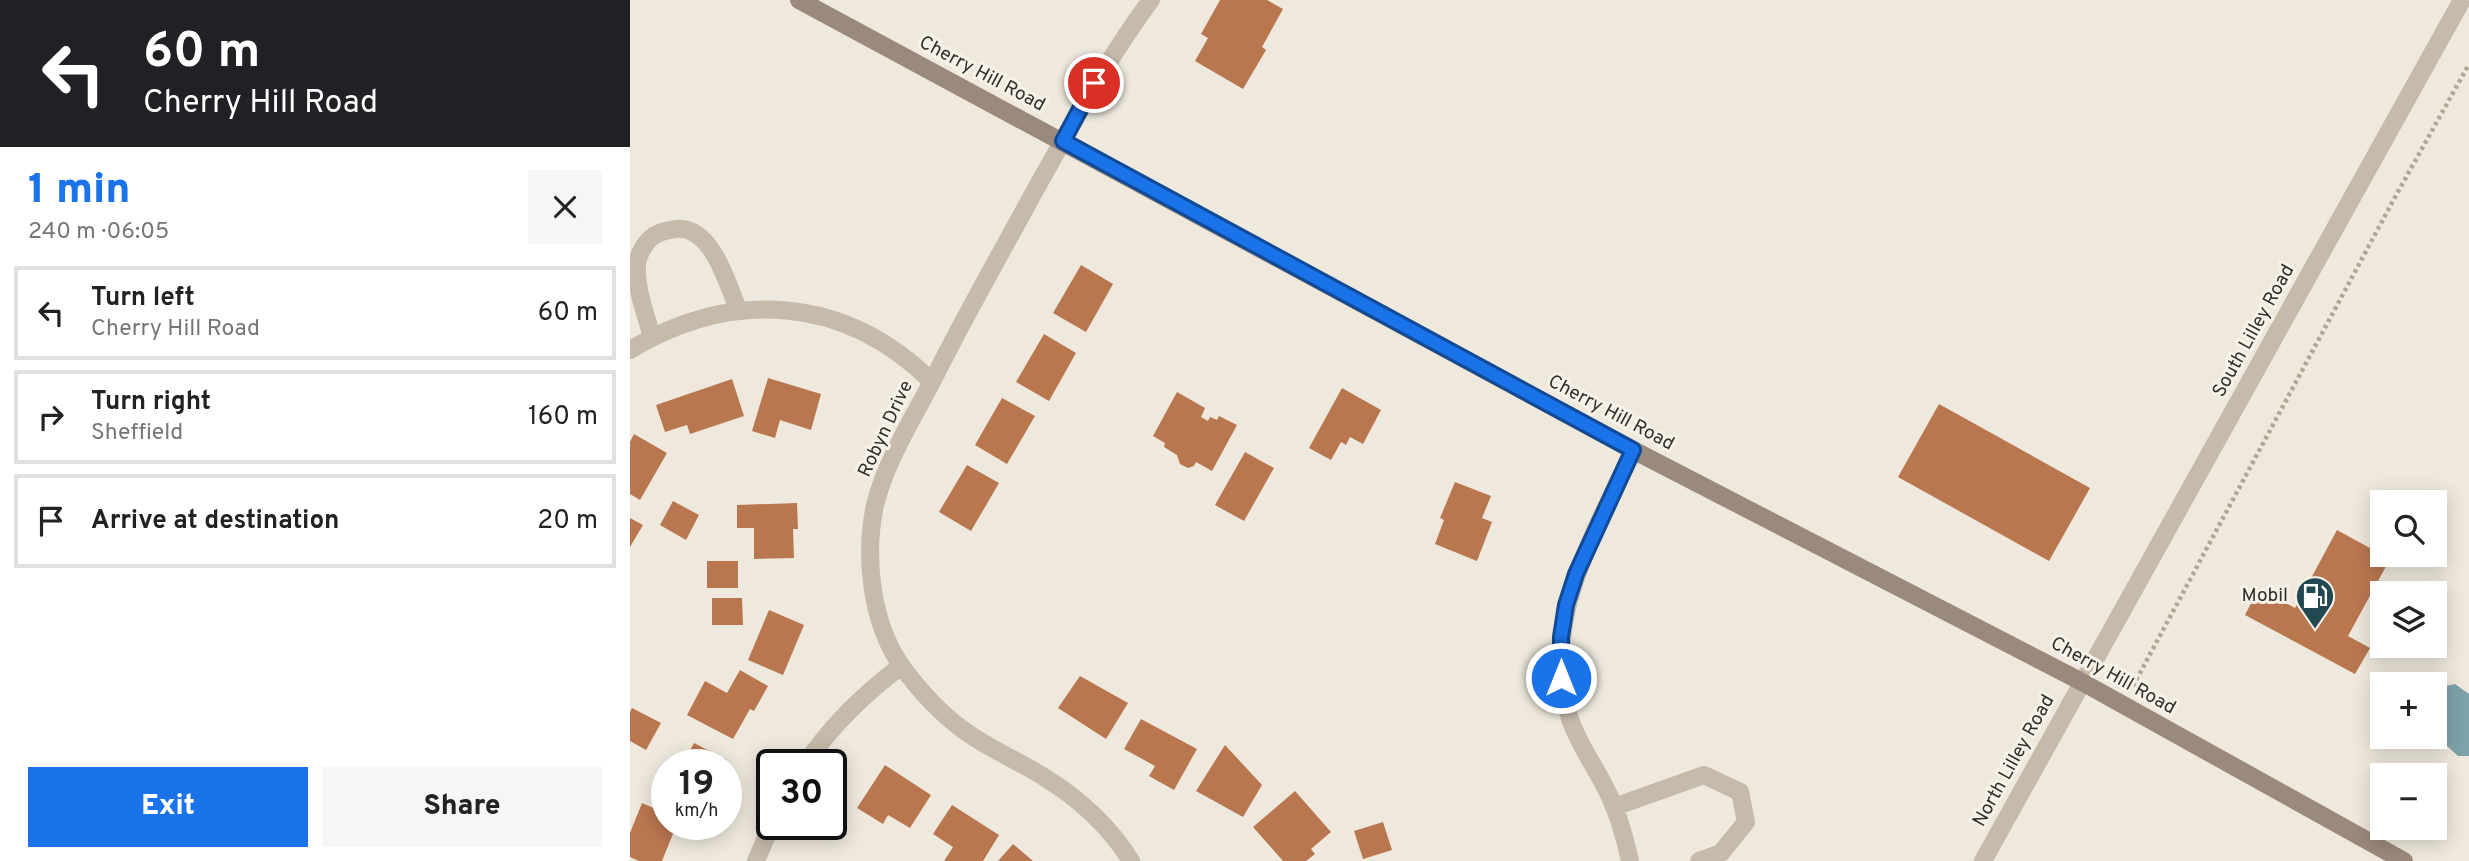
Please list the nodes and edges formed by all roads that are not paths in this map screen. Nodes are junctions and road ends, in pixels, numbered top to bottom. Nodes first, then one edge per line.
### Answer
1 (799, 0) edge
2 (1152, 0) edge
3 (2462, 0) edge
4 (1063, 141) junction
5 (738, 309) junction
6 (652, 337) junction
7 (630, 350) edge
8 (932, 382) junction
9 (1633, 450) junction
10 (901, 666) junction
11 (2082, 682) junction
12 (815, 749) edge
13 (1614, 807) junction
14 (765, 840) edge
15 (756, 861) edge
16 (1131, 861) edge
17 (1630, 861) edge
18 (1699, 861) edge
19 (1983, 861) edge
20 (2404, 861) edge

1 - 4 main road, Cherry Hill Road
2 - 4 street, Robyn Drive
3 - 11 street, South Lilley Road
4 - 8 street, Robyn Drive
4 - 9 main road, Cherry Hill Road
5 - 6 street
5 - 6 street
5 - 8 street
6 - 7 street
8 - 10 street, Robyn Drive
9 - 11 main road, Cherry Hill Road
9 - 13 street
10 - 12 street
10 - 16 street, Robyn Drive
11 - 19 street, North Lilley Road
11 - 20 main road, Cherry Hill Road
13 - 17 street
13 - 18 street
14 - 15 street

